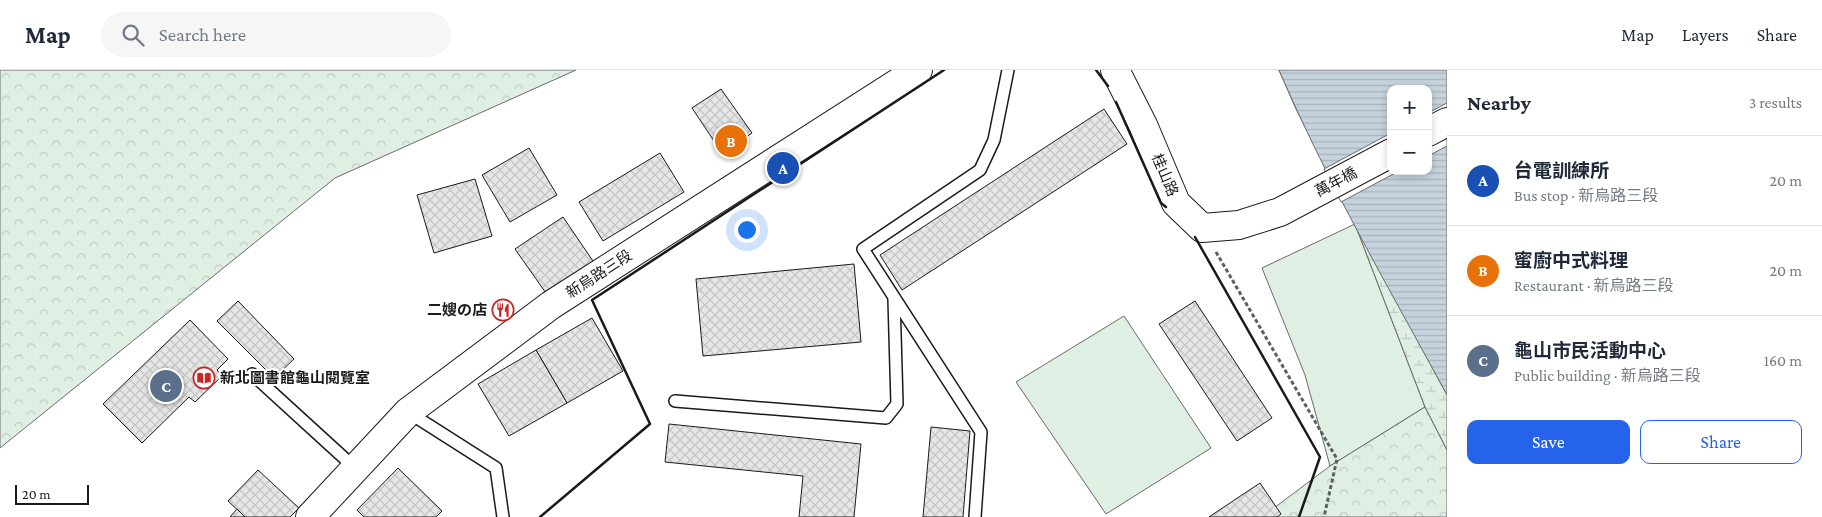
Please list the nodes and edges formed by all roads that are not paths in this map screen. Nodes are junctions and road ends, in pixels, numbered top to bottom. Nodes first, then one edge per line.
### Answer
1 (918, 70) edge
2 (1008, 70) edge
3 (1115, 70) edge
4 (1447, 122) edge
5 (1432, 130) edge
6 (1387, 154) edge
7 (1280, 212) joint
8 (894, 298) junction
9 (252, 374) dead end
10 (675, 401) dead end
11 (408, 412) junction
12 (354, 468) junction
13 (310, 517) edge
14 (503, 517) edge
15 (975, 517) edge

1 - 11 main road, 新烏路三段
2 - 8 lane
3 - 7 main road, 桂山路
4 - 5 main road
6 - 7 main road, 萬年橋
8 - 10 lane
8 - 15 lane
9 - 12 lane
11 - 12 main road, 新烏路三段
11 - 14 lane
12 - 13 main road, 新烏路三段

